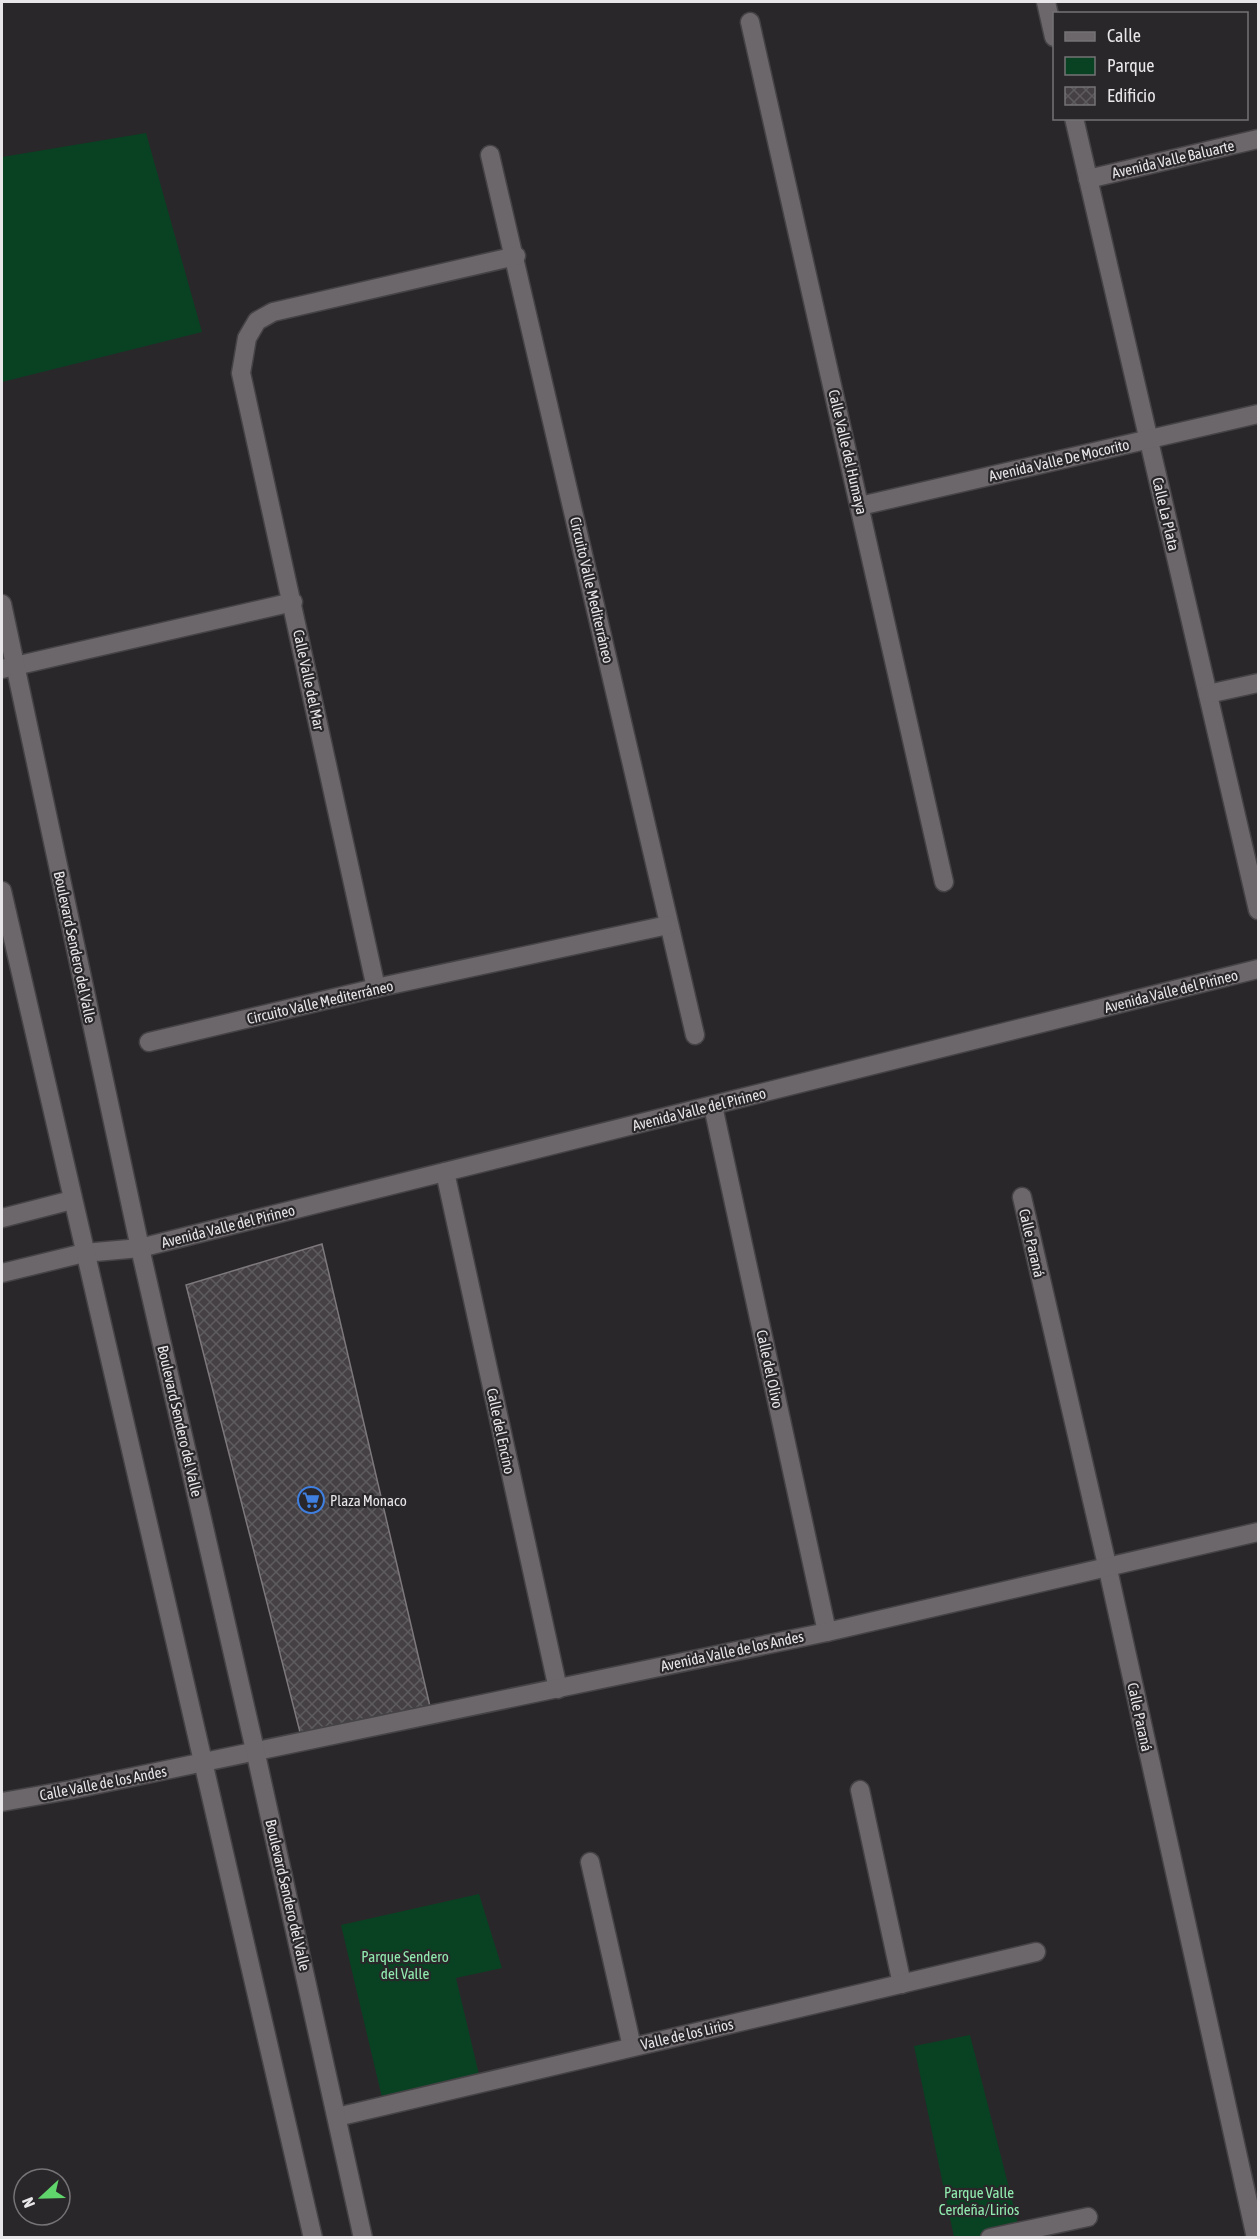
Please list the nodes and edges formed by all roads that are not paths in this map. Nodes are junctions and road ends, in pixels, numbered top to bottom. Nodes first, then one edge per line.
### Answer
1 (1046, 2) edge
2 (750, 22) dead end
3 (1053, 33) edge
4 (1074, 120) edge
5 (1258, 139) edge
6 (490, 154) dead end
7 (1088, 179) junction
8 (516, 256) junction
9 (1258, 414) edge
10 (1149, 439) junction
11 (860, 506) junction
12 (292, 602) junction
13 (2, 604) edge
14 (8, 668) edge
15 (1258, 683) edge
16 (1208, 694) junction
17 (944, 882) dead end
18 (2, 891) edge
19 (1258, 910) edge
20 (668, 925) junction
21 (1258, 969) edge
22 (376, 988) junction
23 (696, 1035) dead end
24 (149, 1042) dead end
25 (713, 1106) junction
26 (445, 1172) junction
27 (1022, 1197) dead end
28 (72, 1200) junction
29 (2, 1218) edge
30 (140, 1248) junction
31 (84, 1253) junction
32 (2, 1273) edge
33 (1258, 1532) edge
34 (1107, 1565) junction
35 (826, 1632) junction
36 (558, 1689) junction
37 (255, 1750) junction
38 (204, 1762) junction
39 (860, 1790) dead end
40 (2, 1802) edge
41 (590, 1862) dead end
42 (1036, 1952) dead end
43 (902, 1984) junction
44 (632, 2047) junction
45 (337, 2117) junction
46 (1088, 2217) dead end
47 (313, 2238) edge
48 (363, 2238) edge
49 (990, 2238) edge
50 (1256, 2238) edge

1 - 3 street
2 - 11 street, Calle Valle del Humaya
4 - 7 street, Calle La Plata
5 - 7 street, Avenida Valle Baluarte
6 - 8 street, Circuito Valle Mediterráneo
7 - 10 street, Calle La Plata
8 - 12 street, Calle Valle del Mar
8 - 20 street, Circuito Valle Mediterráneo
9 - 10 street, Avenida Valle De Mocorito
10 - 11 street, Avenida Valle De Mocorito
10 - 16 street, Calle La Plata
11 - 17 street, Calle Valle del Humaya
12 - 14 street
12 - 22 street, Calle Valle del Mar
13 - 14 street, Boulevard Sendero del Valle
14 - 30 street, Boulevard Sendero del Valle
15 - 16 street
16 - 19 street, Calle La Plata
18 - 28 street
20 - 22 street, Circuito Valle Mediterráneo
20 - 23 street, Circuito Valle Mediterráneo
21 - 25 street, Avenida Valle del Pirineo
22 - 24 street, Circuito Valle Mediterráneo
25 - 26 street, Avenida Valle del Pirineo
25 - 35 street, Calle del Olivo
26 - 30 street, Avenida Valle del Pirineo
26 - 36 street, Calle del Encino
27 - 34 street, Calle Paraná
28 - 29 street
28 - 31 street
30 - 31 street, Avenida Valle del Pirineo
30 - 37 street, Boulevard Sendero del Valle
31 - 32 street, Avenida Valle del Pirineo
31 - 38 street
33 - 34 street, Avenida Valle de los Andes
34 - 35 street, Avenida Valle de los Andes
34 - 50 street, Calle Paraná
35 - 36 street, Avenida Valle de los Andes
36 - 37 street, Avenida Valle de los Andes
37 - 38 street, Avenida Valle de los Andes
37 - 45 street, Boulevard Sendero del Valle
38 - 40 street, Calle Valle de los Andes
38 - 47 street
39 - 43 street
41 - 44 street
42 - 43 street, Valle de los Lirios
43 - 44 street, Valle de los Lirios
44 - 45 street, Valle de los Lirios
45 - 48 street, Boulevard Sendero del Valle
46 - 49 street

